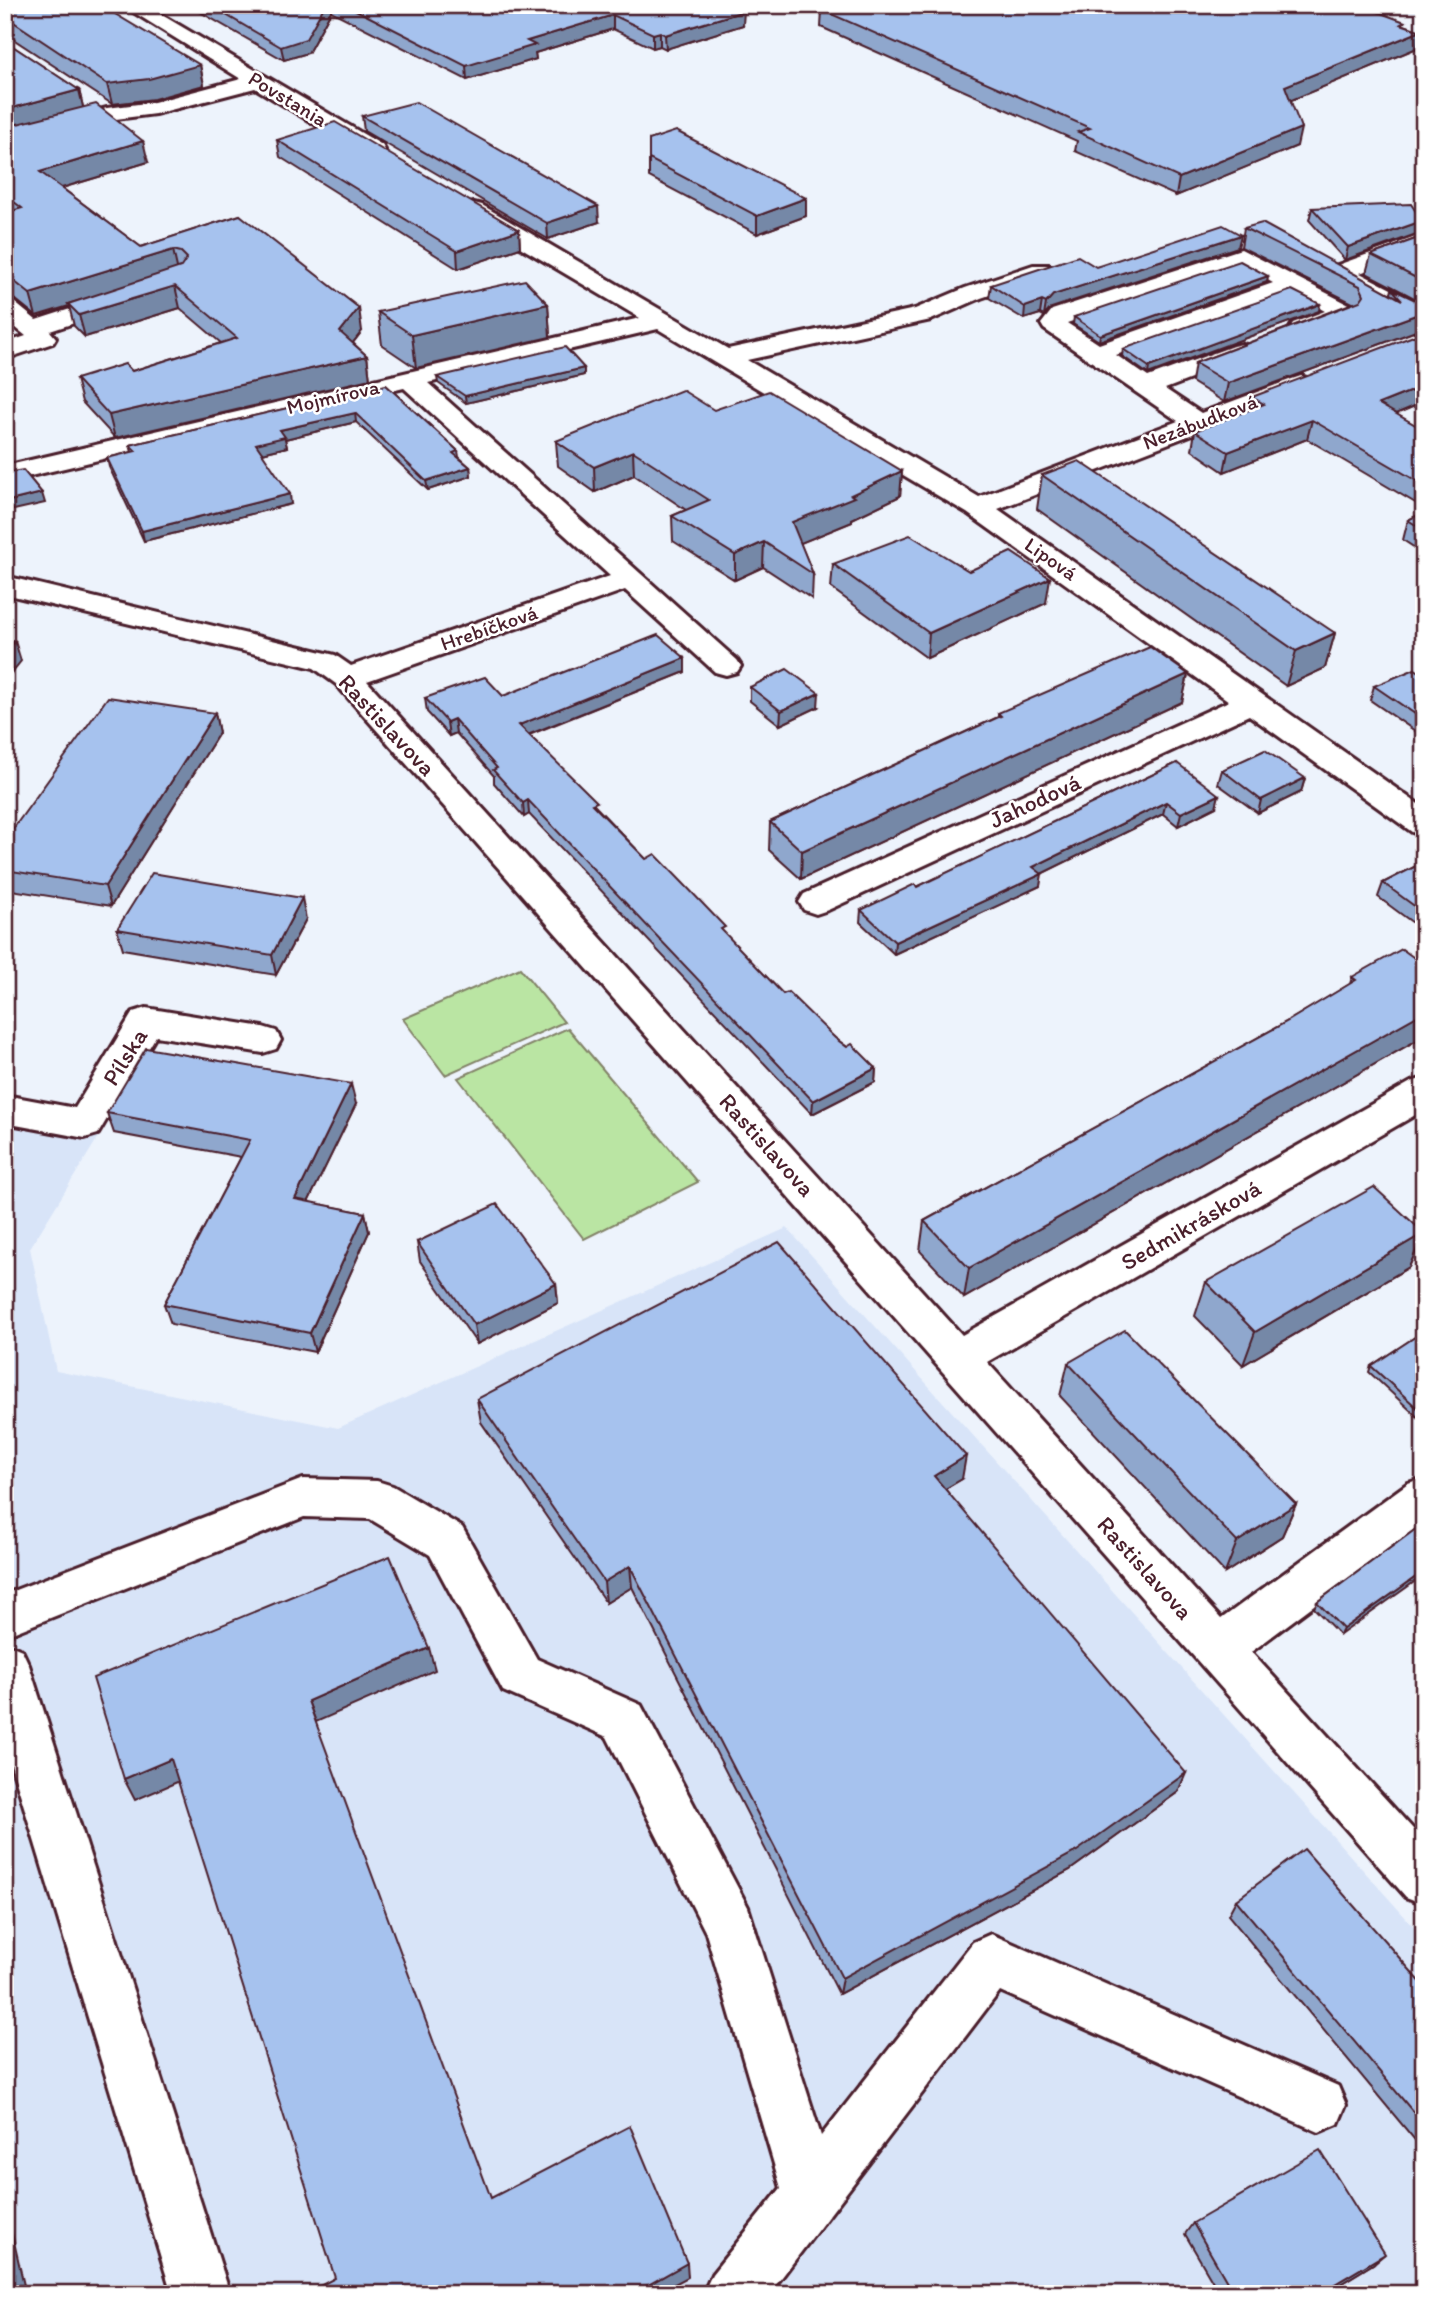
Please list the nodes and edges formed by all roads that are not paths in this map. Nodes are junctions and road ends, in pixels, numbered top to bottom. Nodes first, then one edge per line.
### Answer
1 (131, 5) edge
2 (256, 80) junction
3 (84, 99) edge
4 (107, 114) junction
5 (5, 142) edge
6 (389, 159) edge
7 (458, 201) edge
8 (1424, 241) edge
9 (1059, 264) edge
10 (1293, 284) junction
11 (138, 295) edge
12 (5, 307) edge
13 (1424, 316) edge
14 (662, 321) junction
15 (32, 329) junction
16 (5, 352) edge
17 (1096, 354) junction
18 (723, 358) junction
19 (1325, 375) edge
20 (409, 379) junction
21 (1146, 387) junction
22 (1198, 423) junction
23 (5, 474) edge
24 (977, 507) junction
25 (631, 579) junction
26 (5, 585) edge
27 (726, 666) dead end
28 (347, 678) junction
29 (1254, 701) junction
30 (1424, 824) edge
31 (816, 902) dead end
32 (262, 1040) dead end
33 (1424, 1092) edge
34 (5, 1110) edge
35 (958, 1358) junction
36 (1424, 1497) edge
37 (5, 1615) edge
38 (1218, 1648) junction
39 (5, 1665) edge
40 (1424, 1879) edge
41 (1319, 2105) dead end
42 (811, 2195) junction
43 (201, 2294) edge
44 (732, 2294) edge

1 - 2 street, Povstania
2 - 4 street
2 - 6 street, Povstania
3 - 4 street
4 - 5 street
7 - 14 street
8 - 13 street
9 - 18 street
10 - 17 street
10 - 17 street
10 - 21 street
11 - 15 street
12 - 15 street
14 - 18 street, Lipová
14 - 20 street, Mojmírova
15 - 16 street
17 - 21 street
18 - 24 street, Lipová
19 - 22 street, Nezábudková
20 - 23 street, Mojmírova
20 - 25 street
21 - 22 street
22 - 24 street, Nezábudková
24 - 29 street, Lipová
25 - 27 street
25 - 28 street, Hrebíčková
26 - 28 street, Rastislavova
28 - 35 street, Rastislavova
29 - 30 street, Lipová
29 - 31 street, Jahodová
32 - 34 street, Pílska
33 - 35 street, Sedmikrásková
35 - 38 street, Rastislavova
36 - 38 street
37 - 42 street
38 - 40 street, Rastislavova
39 - 43 street
41 - 42 street
42 - 44 street

